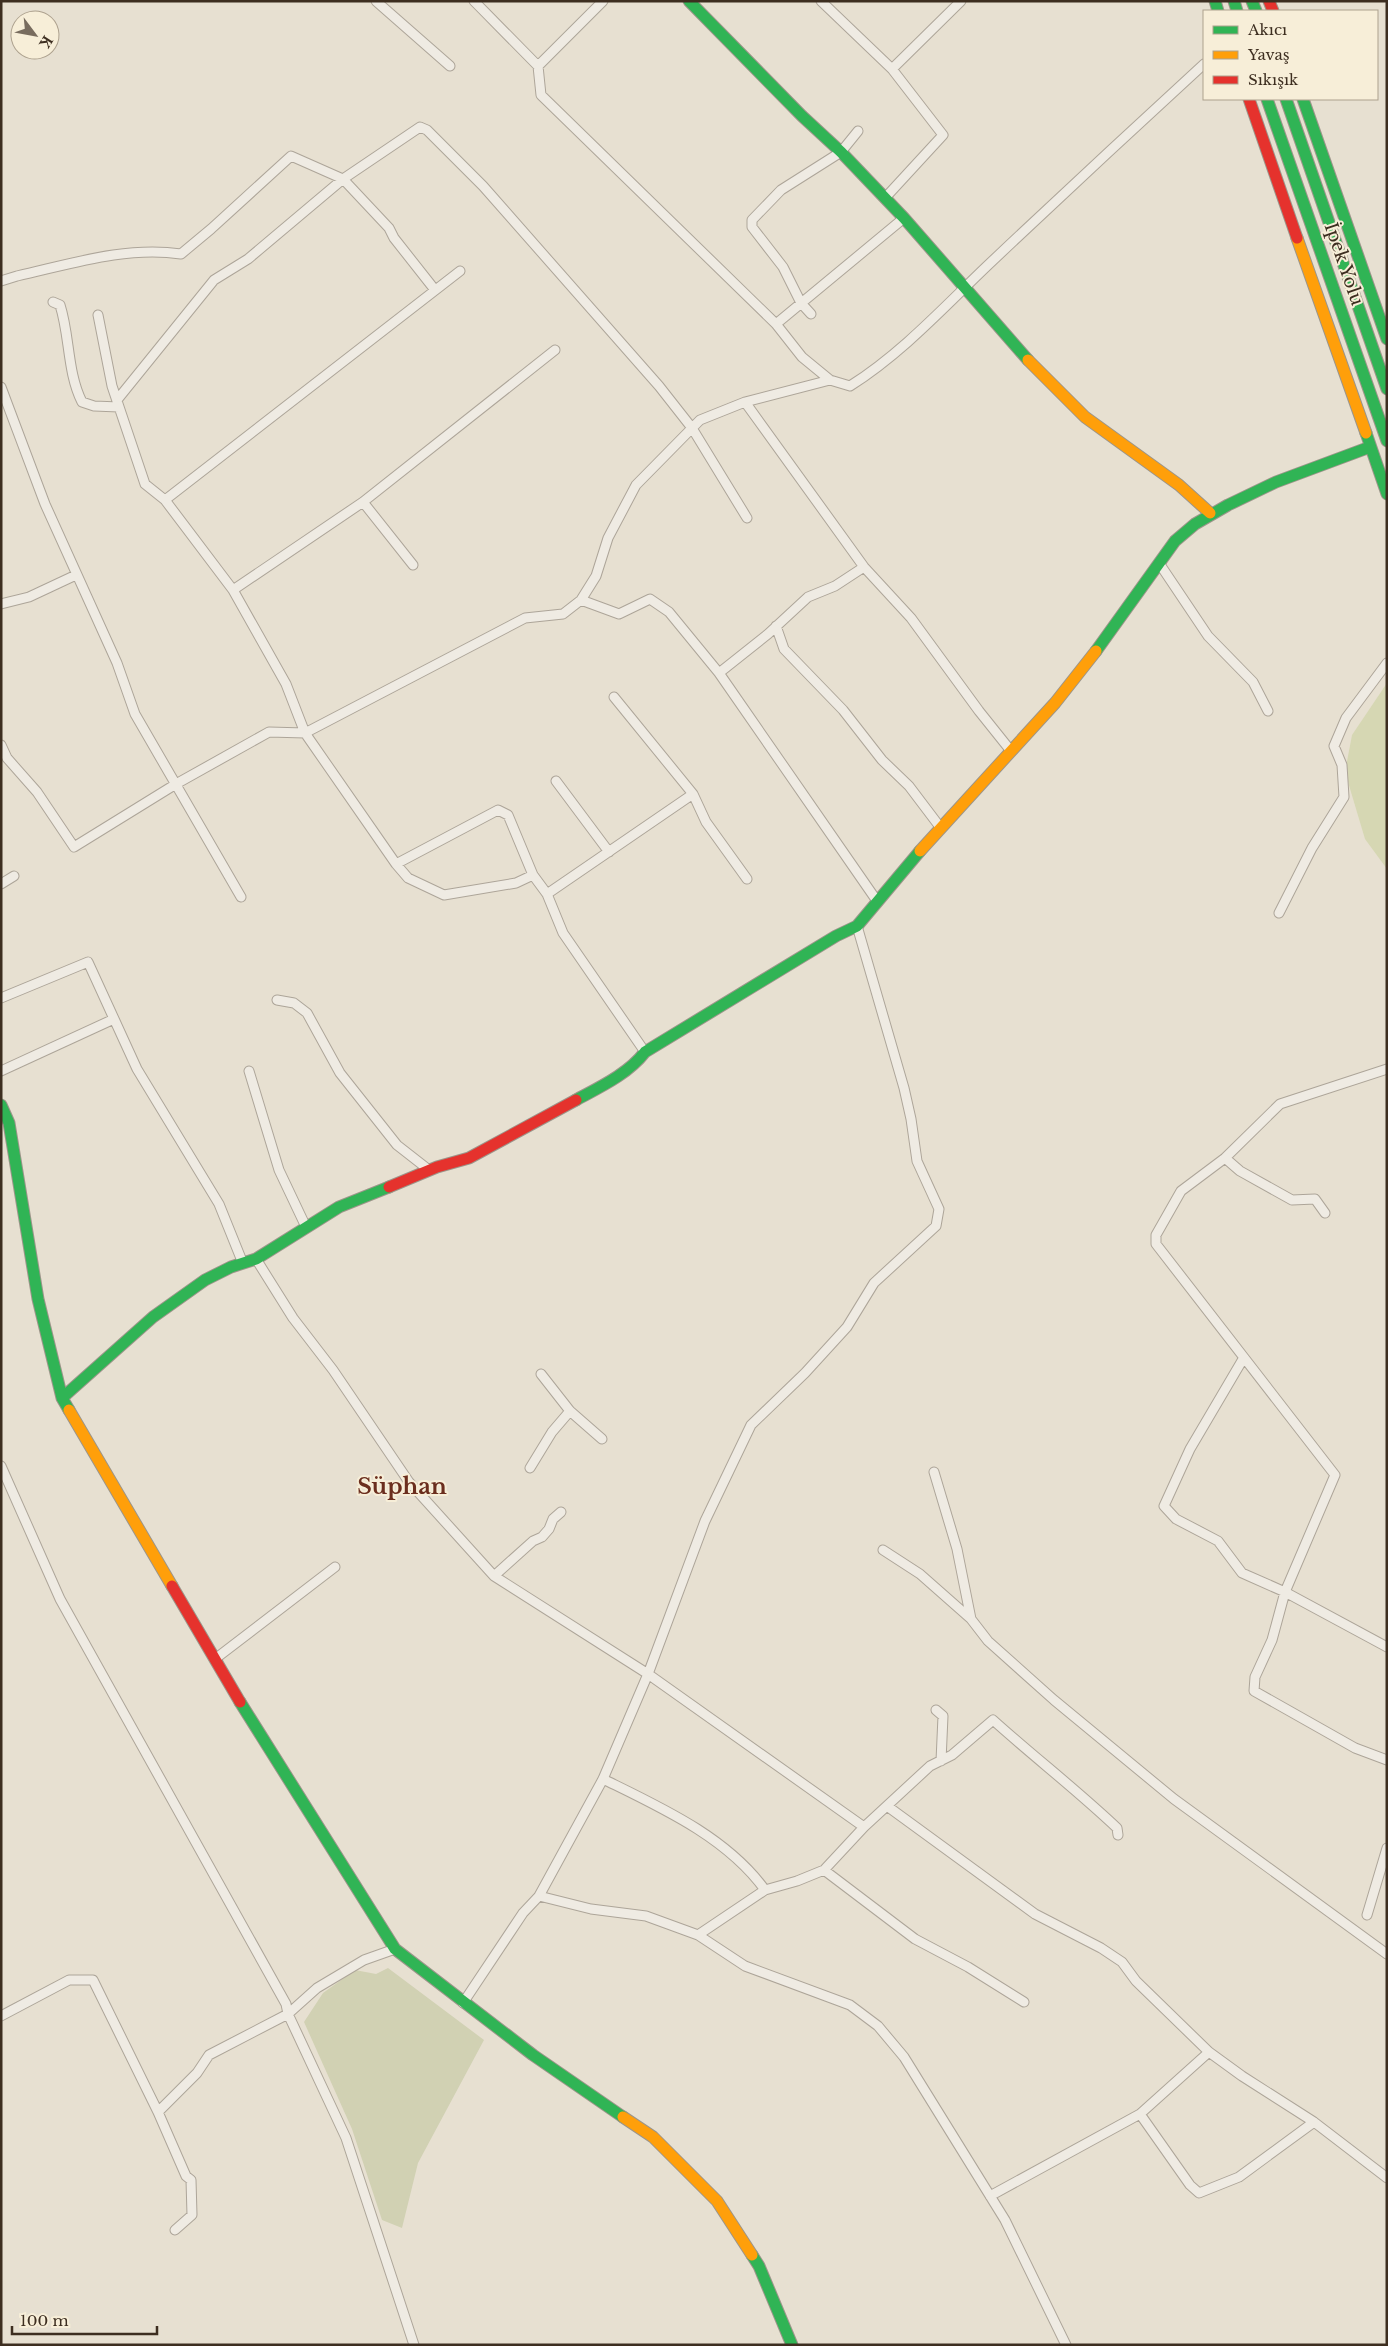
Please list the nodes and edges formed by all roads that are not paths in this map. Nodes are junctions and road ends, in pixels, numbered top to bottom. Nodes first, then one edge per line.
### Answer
1 (376, 1) edge
2 (474, 1) edge
3 (603, 1) edge
4 (689, 1) edge
5 (821, 1) edge
6 (961, 1) edge
7 (1203, 65) edge
8 (450, 66) dead end
9 (538, 66) junction
10 (892, 70) junction
11 (1249, 100) edge
12 (1268, 100) edge
13 (1286, 100) edge
14 (1303, 100) edge
15 (858, 130) dead end
16 (841, 152) junction
17 (343, 179) junction
18 (885, 198) junction
19 (904, 218) junction
20 (460, 271) dead end
21 (1, 281) edge
22 (964, 288) junction
23 (436, 290) junction
24 (53, 302) dead end
25 (801, 303) junction
26 (811, 314) dead end
27 (98, 315) dead end
28 (776, 324) junction
29 (1387, 339) edge
30 (555, 350) dead end
31 (830, 380) junction
32 (1, 387) edge
33 (1387, 389) edge
34 (745, 402) junction
35 (118, 403) junction
36 (692, 428) junction
37 (1387, 441) edge
38 (1370, 447) junction
39 (1387, 494) edge
40 (165, 500) junction
41 (363, 502) junction
42 (1210, 513) junction
43 (747, 518) dead end
44 (1159, 563) junction
45 (413, 565) dead end
46 (864, 567) junction
47 (76, 574) junction
48 (234, 590) junction
49 (582, 600) junction
50 (1, 604) edge
51 (776, 626) junction
52 (1387, 663) edge
53 (719, 673) junction
54 (614, 697) dead end
55 (1268, 711) dead end
56 (305, 733) junction
57 (1, 745) edge
58 (1011, 751) junction
59 (556, 781) dead end
60 (176, 784) junction
61 (693, 794) junction
62 (940, 827) junction
63 (609, 852) junction
64 (396, 864) junction
65 (533, 875) junction
66 (14, 876) dead end
67 (747, 879) dead end
68 (1, 884) edge
69 (547, 894) junction
70 (241, 897) dead end
71 (878, 902) junction
72 (1279, 913) dead end
73 (857, 926) junction
74 (1, 998) edge
75 (277, 1000) dead end
76 (114, 1019) junction
77 (645, 1052) junction
78 (1387, 1069) edge
79 (1, 1071) edge
80 (249, 1071) dead end
81 (1, 1106) edge
82 (1226, 1158) junction
83 (430, 1170) junction
84 (1325, 1213) dead end
85 (306, 1227) junction
86 (256, 1258) junction
87 (242, 1261) junction
88 (1243, 1359) junction
89 (541, 1374) dead end
90 (62, 1398) junction
91 (570, 1410) junction
92 (602, 1439) dead end
93 (1, 1466) edge
94 (530, 1468) dead end
95 (934, 1472) dead end
96 (4, 1483) edge
97 (561, 1512) dead end
98 (883, 1550) dead end
99 (335, 1567) dead end
100 (494, 1576) junction
101 (1285, 1592) junction
102 (971, 1619) junction
103 (1387, 1647) edge
104 (215, 1659) junction
105 (648, 1674) junction
106 (936, 1710) dead end
107 (1387, 1760) edge
108 (941, 1761) junction
109 (603, 1779) junction
110 (887, 1806) junction
111 (864, 1827) junction
112 (1118, 1835) dead end
113 (1387, 1848) edge
114 (824, 1870) junction
115 (765, 1890) junction
116 (539, 1896) junction
117 (1367, 1915) dead end
118 (698, 1935) junction
119 (395, 1949) junction
120 (1387, 1954) edge
121 (1024, 2002) dead end
122 (463, 2003) junction
123 (288, 2014) junction
124 (1, 2016) edge
125 (1209, 2052) junction
126 (158, 2112) junction
127 (1140, 2114) junction
128 (1314, 2122) junction
129 (1387, 2178) edge
130 (990, 2196) junction
131 (175, 2230) dead end
132 (414, 2345) edge
133 (792, 2345) edge
134 (1066, 2345) edge

1 - 8 street
2 - 9 street
3 - 9 street
4 - 16 main road
5 - 10 street
6 - 10 street
7 - 22 street
9 - 28 street
10 - 18 street
11 - 38 main road
12 - 37 main road, İpek Yolu
13 - 33 main road, İpek Yolu
14 - 29 main road
15 - 16 street
16 - 18 main road
16 - 25 street
17 - 21 street
17 - 23 street
17 - 35 street
17 - 36 street
18 - 19 main road
19 - 22 main road
19 - 25 street
20 - 23 street
22 - 31 street
22 - 42 main road
23 - 40 street
24 - 35 street
25 - 26 street
25 - 28 street
27 - 35 street
28 - 31 street
30 - 41 street
31 - 34 street
32 - 47 street
34 - 36 street
34 - 46 street
35 - 40 street
36 - 43 street
36 - 49 street
38 - 39 main road
38 - 42 main road
40 - 48 street
41 - 45 street
41 - 48 street
42 - 44 main road
44 - 55 street
44 - 58 main road
46 - 51 street
46 - 58 street
47 - 50 street
47 - 60 street
48 - 56 street
49 - 53 street
49 - 56 street
51 - 53 street
51 - 62 street
52 - 72 street
53 - 71 street
54 - 61 street
56 - 60 street
56 - 64 street
57 - 60 street
58 - 62 main road
59 - 63 street
60 - 70 street
61 - 63 street
61 - 67 street
62 - 71 main road
63 - 69 street
64 - 65 street
64 - 65 street
65 - 69 street
66 - 68 street
69 - 77 street
71 - 73 main road
73 - 77 main road
73 - 105 street
74 - 76 street
75 - 83 street
76 - 79 street
76 - 87 street
77 - 83 main road
78 - 82 street
80 - 85 street
81 - 90 main road
82 - 84 street
82 - 88 street
83 - 85 main road
85 - 86 main road
86 - 87 main road
86 - 100 street
87 - 90 main road
88 - 101 street
88 - 101 street
89 - 91 street
90 - 104 main road
91 - 92 street
91 - 94 street
93 - 96 street
95 - 102 street
96 - 123 street
97 - 100 street
98 - 102 street
99 - 104 street
100 - 105 street
101 - 103 street
101 - 107 street
102 - 120 street
104 - 119 main road
105 - 109 street
105 - 111 street
106 - 108 street
108 - 110 street
108 - 112 street
109 - 115 street
109 - 116 street
110 - 111 street
110 - 125 street
111 - 114 street
113 - 117 street
114 - 115 street
114 - 121 street
115 - 118 street
116 - 118 street
116 - 122 street
118 - 130 street
119 - 122 main road
119 - 123 street
122 - 133 main road
123 - 126 street
123 - 132 street
124 - 126 street
125 - 127 street
125 - 128 street
126 - 131 street
127 - 128 street
127 - 130 street
128 - 129 street
130 - 134 street

